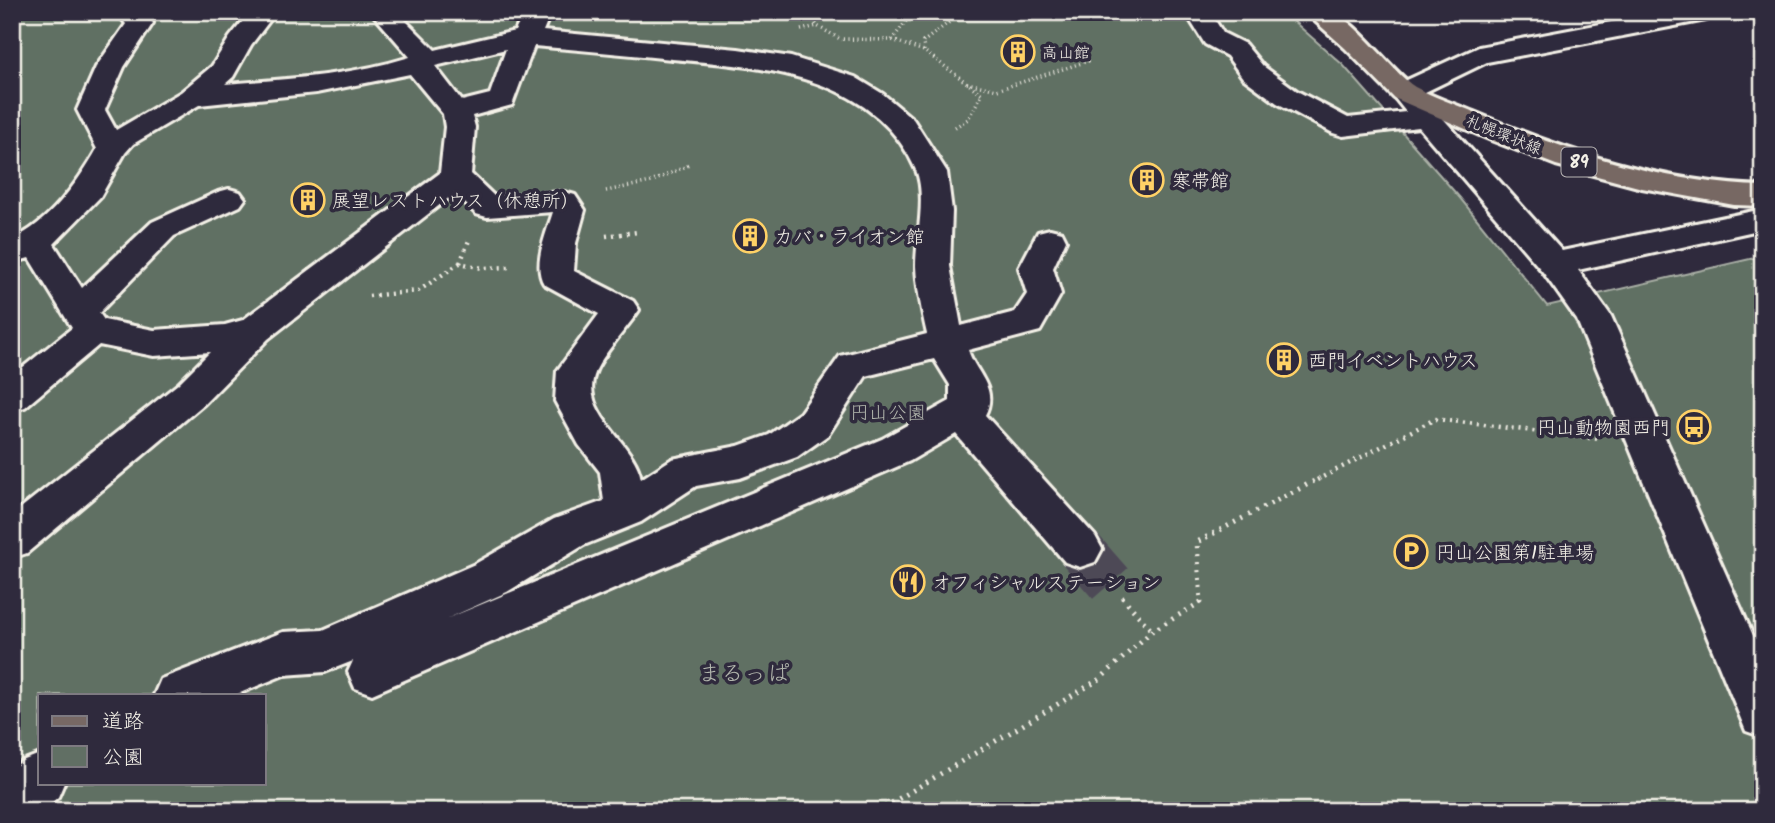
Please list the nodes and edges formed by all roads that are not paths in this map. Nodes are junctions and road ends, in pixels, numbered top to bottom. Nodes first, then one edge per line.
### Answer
1 (129, 12) edge
2 (264, 12) edge
3 (383, 12) edge
4 (1197, 12) edge
5 (1317, 12) edge
6 (1706, 12) edge
7 (531, 24) edge
8 (422, 62) junction
9 (1404, 92) junction
10 (191, 98) junction
11 (457, 111) junction
12 (1427, 118) junction
13 (112, 149) junction
14 (454, 176) junction
15 (1763, 196) edge
16 (229, 200) dead end
17 (1763, 219) edge
18 (1051, 240) dead end
19 (24, 247) edge
20 (1555, 264) junction
21 (85, 321) junction
22 (255, 330) junction
23 (946, 341) junction
24 (12, 397) edge
25 (960, 413) junction
26 (626, 510) junction
27 (12, 540) edge
28 (1080, 549) tunnel mouth
29 (372, 672) dead end
30 (181, 694) edge
31 (1763, 714) edge

1 - 13 street
2 - 10 street
3 - 8 street
4 - 12 street
5 - 9 main road, 札幌環状線 / 89
6 - 9 street
7 - 8 street
7 - 11 street
7 - 23 street
8 - 10 street
8 - 11 street
9 - 12 street
9 - 15 main road, 札幌環状線 / 89
10 - 13 street
11 - 14 street
12 - 20 street
13 - 19 street
14 - 22 street
14 - 26 street
16 - 21 street
17 - 20 street
18 - 23 street
19 - 21 street
20 - 31 street
21 - 22 street
21 - 24 street
22 - 27 street
23 - 25 street
23 - 26 street
25 - 28 street
25 - 29 street
26 - 30 street

